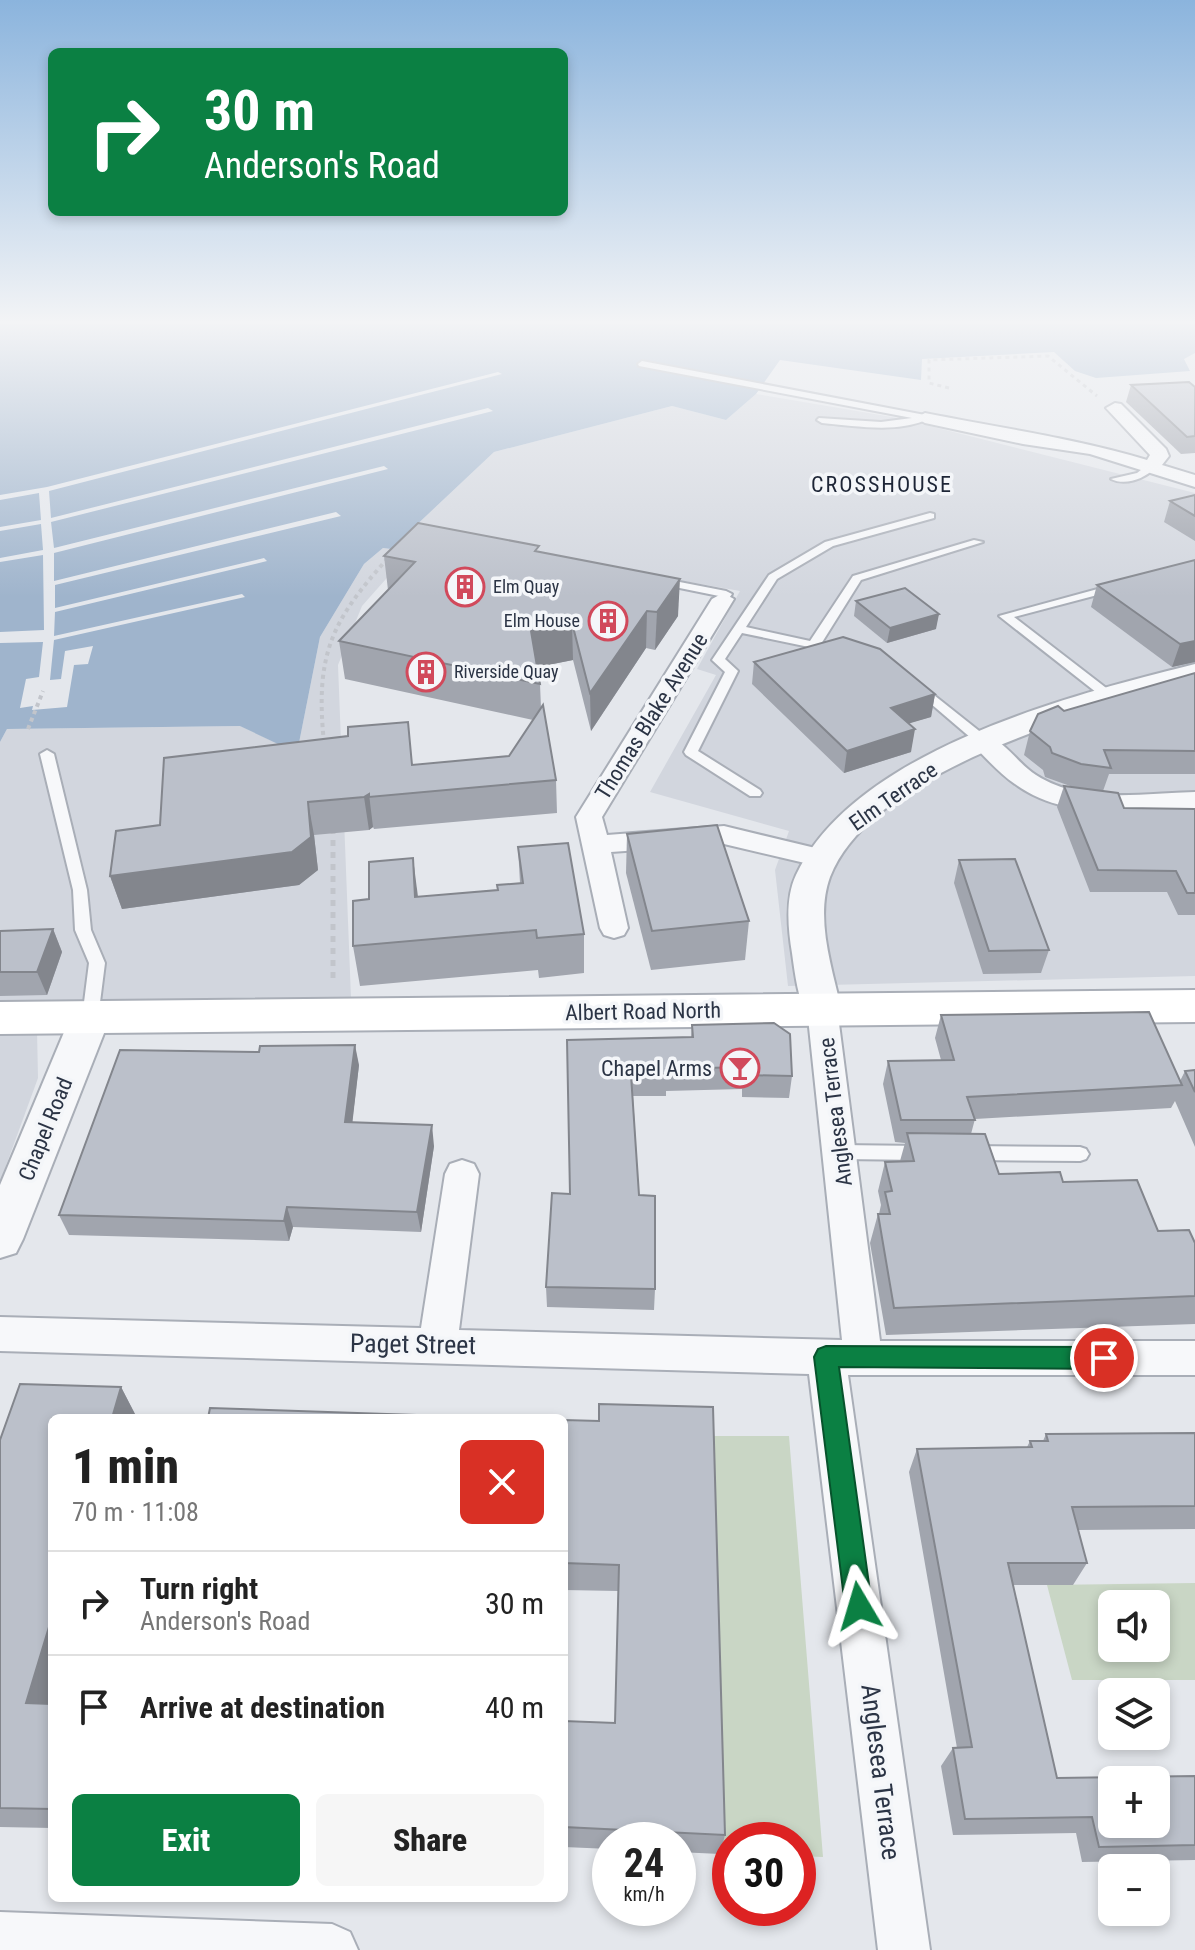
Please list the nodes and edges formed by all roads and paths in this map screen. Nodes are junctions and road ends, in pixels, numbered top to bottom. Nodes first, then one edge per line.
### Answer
1 (909, 415) edge
2 (1122, 415) edge
3 (925, 418) junction
4 (822, 420) dead end
5 (1150, 468) junction
6 (1116, 479) dead end
7 (1195, 481) edge
8 (930, 516) dead end
9 (978, 542) dead end
10 (397, 549) edge
11 (653, 580) edge
12 (1136, 582) edge
13 (723, 599) joint
14 (738, 629) junction
15 (814, 645) junction
16 (847, 653) edge
17 (1195, 673) edge
18 (912, 681) edge
19 (43, 691) dead end
20 (1110, 697) junction
21 (28, 729) dead end
22 (983, 741) junction
23 (325, 751) edge
24 (47, 754) dead end
25 (755, 793) dead end
26 (1195, 800) edge
27 (333, 821) edge
28 (595, 845) junction
29 (822, 858) junction
30 (614, 928) dead end
31 (1195, 1006) edge
32 (822, 1008) junction
33 (333, 1015) junction
34 (0, 1018) edge
35 (90, 1018) junction
36 (840, 1152) junction
37 (1080, 1154) dead end
38 (462, 1174) dead end
39 (0, 1239) edge
40 (0, 1334) edge
41 (438, 1345) junction
42 (844, 1357) junction
43 (1195, 1358) edge
44 (0, 1938) edge
45 (332, 1950) edge
46 (904, 1950) edge

1 - 3 lane
2 - 5 street
3 - 4 lane
3 - 5 street
5 - 6 lane
5 - 7 street
8 - 14 lane
9 - 15 lane
10 - 23 path
11 - 13 lane
12 - 20 lane
13 - 28 street, Thomas Blake Avenue
14 - 15 lane
14 - 25 lane
15 - 16 lane
17 - 20 street, Elm Terrace
18 - 22 lane
19 - 21 path
20 - 22 street, Elm Terrace
22 - 26 street
22 - 29 street, Elm Terrace
24 - 35 lane
27 - 33 path
28 - 29 street
28 - 30 street, Thomas Blake Avenue
29 - 32 street, Elm Terrace
31 - 32 main road, Albert Road North
32 - 33 main road, Albert Road North
32 - 36 street, Anglesea Terrace
33 - 35 main road, Albert Road North
34 - 35 main road, Albert Road North
35 - 39 street, Chapel Road
36 - 37 lane
36 - 42 street, Anglesea Terrace
38 - 41 street
40 - 41 street, Paget Street
41 - 42 street, Paget Street
42 - 43 street, Paget Street
42 - 46 street, Anglesea Terrace
44 - 45 street

